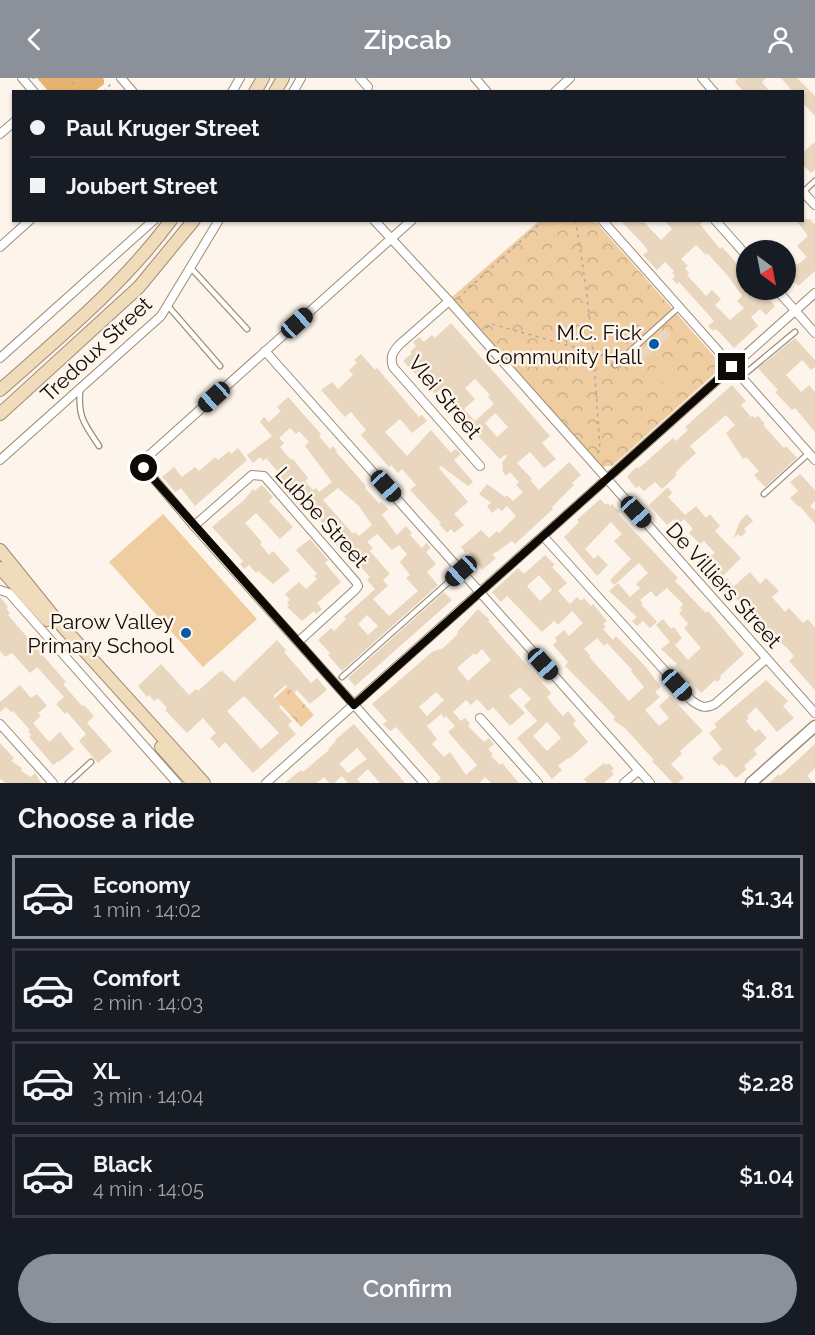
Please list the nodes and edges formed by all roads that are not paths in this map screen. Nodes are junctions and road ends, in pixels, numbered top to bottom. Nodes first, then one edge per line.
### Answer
1 (22, 78) edge
2 (360, 78) edge
3 (475, 78) edge
4 (570, 78) edge
5 (702, 78) edge
6 (119, 79) edge
7 (368, 87) dead end
8 (32, 90) edge
9 (131, 90) edge
10 (485, 90) edge
11 (557, 90) edge
12 (712, 90) edge
13 (12, 124) edge
14 (0, 134) edge
15 (804, 193) edge
16 (815, 205) edge
17 (28, 222) edge
18 (150, 222) edge
19 (169, 222) edge
20 (192, 222) edge
21 (218, 222) edge
22 (376, 222) edge
23 (410, 222) edge
24 (604, 222) edge
25 (717, 222) edge
26 (391, 239) junction
27 (736, 244) edge
28 (0, 247) edge
29 (191, 268) junction
30 (815, 293) edge
31 (786, 300) edge
32 (449, 301) junction
33 (168, 306) junction
34 (679, 307) junction
35 (795, 310) junction
36 (246, 329) dead end
37 (795, 332) dead end
38 (815, 333) edge
39 (265, 351) junction
40 (0, 358) edge
41 (615, 365) dead end
42 (220, 366) dead end
43 (732, 367) junction
44 (741, 377) junction
45 (0, 390) edge
46 (80, 390) junction
47 (0, 414) edge
48 (99, 446) dead end
49 (812, 456) edge
50 (0, 460) edge
51 (480, 466) dead end
52 (607, 479) junction
53 (764, 494) dead end
54 (194, 526) junction
55 (543, 536) junction
56 (0, 550) edge
57 (0, 568) edge
58 (461, 571) junction
59 (0, 590) edge
60 (480, 592) junction
61 (298, 642) junction
62 (766, 659) junction
63 (342, 677) dead end
64 (354, 705) junction
65 (815, 713) edge
66 (480, 718) dead end
67 (0, 724) edge
68 (815, 726) edge
69 (91, 762) dead end
70 (638, 771) junction
71 (53, 783) edge
72 (68, 783) edge
73 (177, 783) edge
74 (193, 783) edge
75 (204, 783) edge
76 (266, 783) edge
77 (424, 783) edge
78 (538, 783) edge
79 (624, 783) edge
80 (650, 783) edge
81 (751, 783) edge

1 - 8 street
2 - 7 street
3 - 10 street
4 - 11 street
5 - 12 street
6 - 9 street
13 - 14 street
15 - 16 street
17 - 28 street
18 - 40 street
19 - 45 main road
20 - 47 main road
21 - 29 street, Tredoux Street
22 - 26 street, De Villiers Street
23 - 26 street
24 - 34 street
25 - 27 street
26 - 32 street, De Villiers Street
26 - 39 street
29 - 33 street, Tredoux Street
29 - 36 lane
30 - 35 street
31 - 35 street
32 - 51 street, Vlei Street
32 - 52 street, De Villiers Street
33 - 42 lane
33 - 46 street, Tredoux Street
34 - 41 lane
34 - 43 street
35 - 38 street
35 - 43 street
37 - 44 lane
39 - 54 street
39 - 58 street
43 - 44 street
43 - 52 street
44 - 49 street
46 - 48 lane
46 - 50 street, Tredoux Street
49 - 53 lane
52 - 55 street
52 - 62 street, De Villiers Street
54 - 61 street
54 - 61 street, Lubbe Street
55 - 60 street
55 - 62 street
56 - 75 main road
57 - 74 main road
58 - 60 street
58 - 63 lane
59 - 73 street
60 - 64 street
60 - 70 street
61 - 64 street
62 - 65 street, De Villiers Street
64 - 76 street
64 - 77 street
66 - 78 street
67 - 71 street
68 - 81 street
69 - 72 lane
70 - 79 street
70 - 80 street

